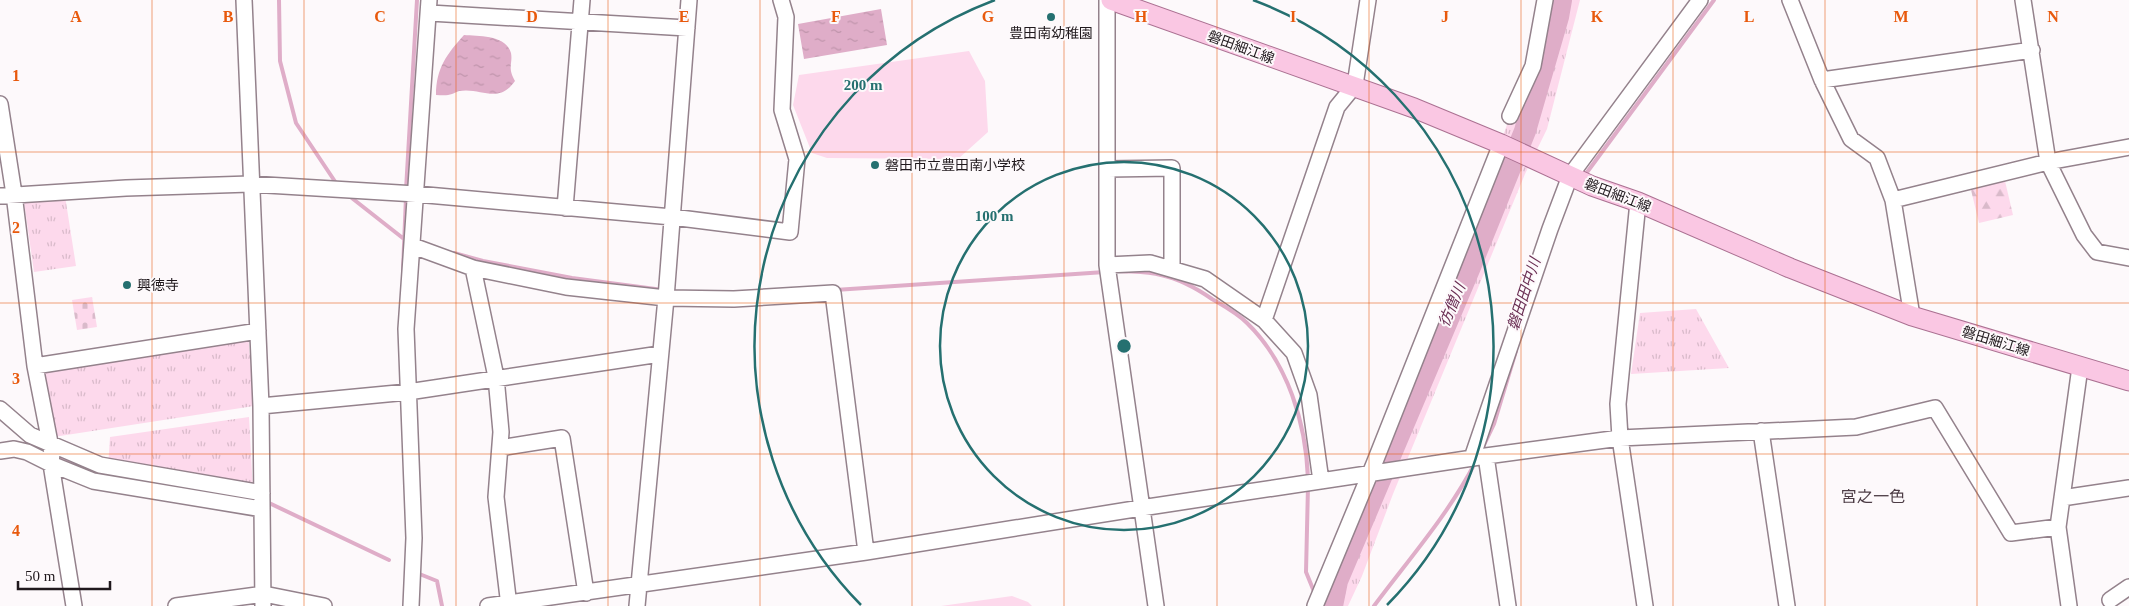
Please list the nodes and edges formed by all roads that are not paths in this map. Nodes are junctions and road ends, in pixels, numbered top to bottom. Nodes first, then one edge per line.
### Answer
1 (244, 0) edge
2 (582, 0) edge
3 (689, 0) edge
4 (781, 0) edge
5 (1107, 0) edge
6 (1110, 0) edge
7 (1368, 0) edge
8 (1544, 0) edge
9 (1700, 0) edge
10 (1790, 0) edge
11 (2023, 0) edge
12 (429, 6) edge
13 (580, 22) junction
14 (687, 28) junction
15 (2032, 50) junction
16 (1822, 80) junction
17 (1355, 85) junction
18 (0, 104) edge
19 (1510, 116) dead end
20 (1501, 144) junction
21 (2129, 147) edge
22 (2048, 162) junction
23 (1108, 169) junction
24 (1570, 176) junction
25 (250, 184) junction
26 (416, 194) junction
27 (7, 195) edge
28 (1892, 200) junction
29 (1638, 202) junction
30 (565, 208) junction
31 (672, 217) junction
32 (413, 246) junction
33 (2129, 258) edge
34 (1107, 265) junction
35 (473, 268) junction
36 (1172, 268) junction
37 (666, 298) junction
38 (1912, 316) junction
39 (1264, 320) junction
40 (258, 331) junction
41 (660, 354) junction
42 (35, 366) junction
43 (2080, 367) junction
44 (496, 378) junction
45 (2129, 381) edge
46 (408, 392) junction
47 (261, 406) junction
48 (0, 409) edge
49 (1761, 431) junction
50 (1620, 438) junction
51 (49, 444) junction
52 (500, 448) junction
53 (0, 451) edge
54 (1479, 457) junction
55 (51, 464) junction
56 (1370, 474) junction
57 (1321, 481) junction
58 (2129, 488) edge
59 (262, 493) junction
60 (2062, 498) junction
61 (1141, 508) junction
62 (262, 509) junction
63 (2058, 527) junction
64 (866, 552) junction
65 (638, 586) junction
66 (2129, 587) edge
67 (586, 592) junction
68 (264, 600) edge
69 (2110, 600) dead end
70 (508, 605) edge
71 (74, 606) edge
72 (176, 606) edge
73 (324, 606) edge
74 (411, 606) edge
75 (488, 606) edge
76 (637, 606) edge
77 (1156, 606) edge
78 (1315, 606) edge
79 (1508, 606) edge
80 (1646, 606) edge
81 (1787, 606) edge
82 (2069, 606) edge

1 - 25 street
2 - 13 street
3 - 14 street
4 - 31 street
5 - 23 street
6 - 17 main road, 磐田細江線
7 - 17 street
8 - 19 street
9 - 24 street
10 - 16 street
11 - 15 street
12 - 13 street
12 - 26 street
13 - 14 street
13 - 30 street
14 - 31 street
15 - 16 street
15 - 22 street
16 - 28 street
17 - 20 main road, 磐田細江線
17 - 39 street
18 - 27 street
20 - 24 main road, 磐田細江線
20 - 56 street
21 - 22 street
22 - 28 street
22 - 33 street
23 - 34 street
23 - 36 street
24 - 29 main road, 磐田細江線
24 - 54 street
25 - 26 street
25 - 27 street
25 - 40 street
26 - 30 street
26 - 32 street
27 - 42 street
28 - 38 street
29 - 38 main road, 磐田細江線
29 - 50 street
30 - 31 street
31 - 37 street
32 - 35 street
32 - 46 street
34 - 36 street
34 - 61 street
35 - 37 street
35 - 44 street
36 - 39 street
37 - 41 street
37 - 64 street
38 - 43 main road, 磐田細江線
39 - 57 street
40 - 42 street
40 - 47 street
41 - 44 street
41 - 65 street
42 - 51 street
43 - 45 main road, 磐田細江線
43 - 60 street
44 - 46 street
44 - 52 street
46 - 47 street
46 - 74 street
47 - 59 street
48 - 51 street
49 - 50 street
49 - 63 street
49 - 81 street
50 - 54 street
50 - 80 street
51 - 55 street
51 - 59 street
52 - 67 street
52 - 70 street
53 - 55 street
54 - 56 street
54 - 79 street
55 - 62 street
55 - 71 street
56 - 57 street
56 - 78 street
57 - 61 street
58 - 60 street
59 - 62 street
60 - 63 street
61 - 64 street
61 - 77 street
62 - 68 street
63 - 82 street
64 - 65 street
65 - 67 street
65 - 76 street
66 - 69 street
67 - 70 street
68 - 72 street
68 - 73 street
70 - 75 street

